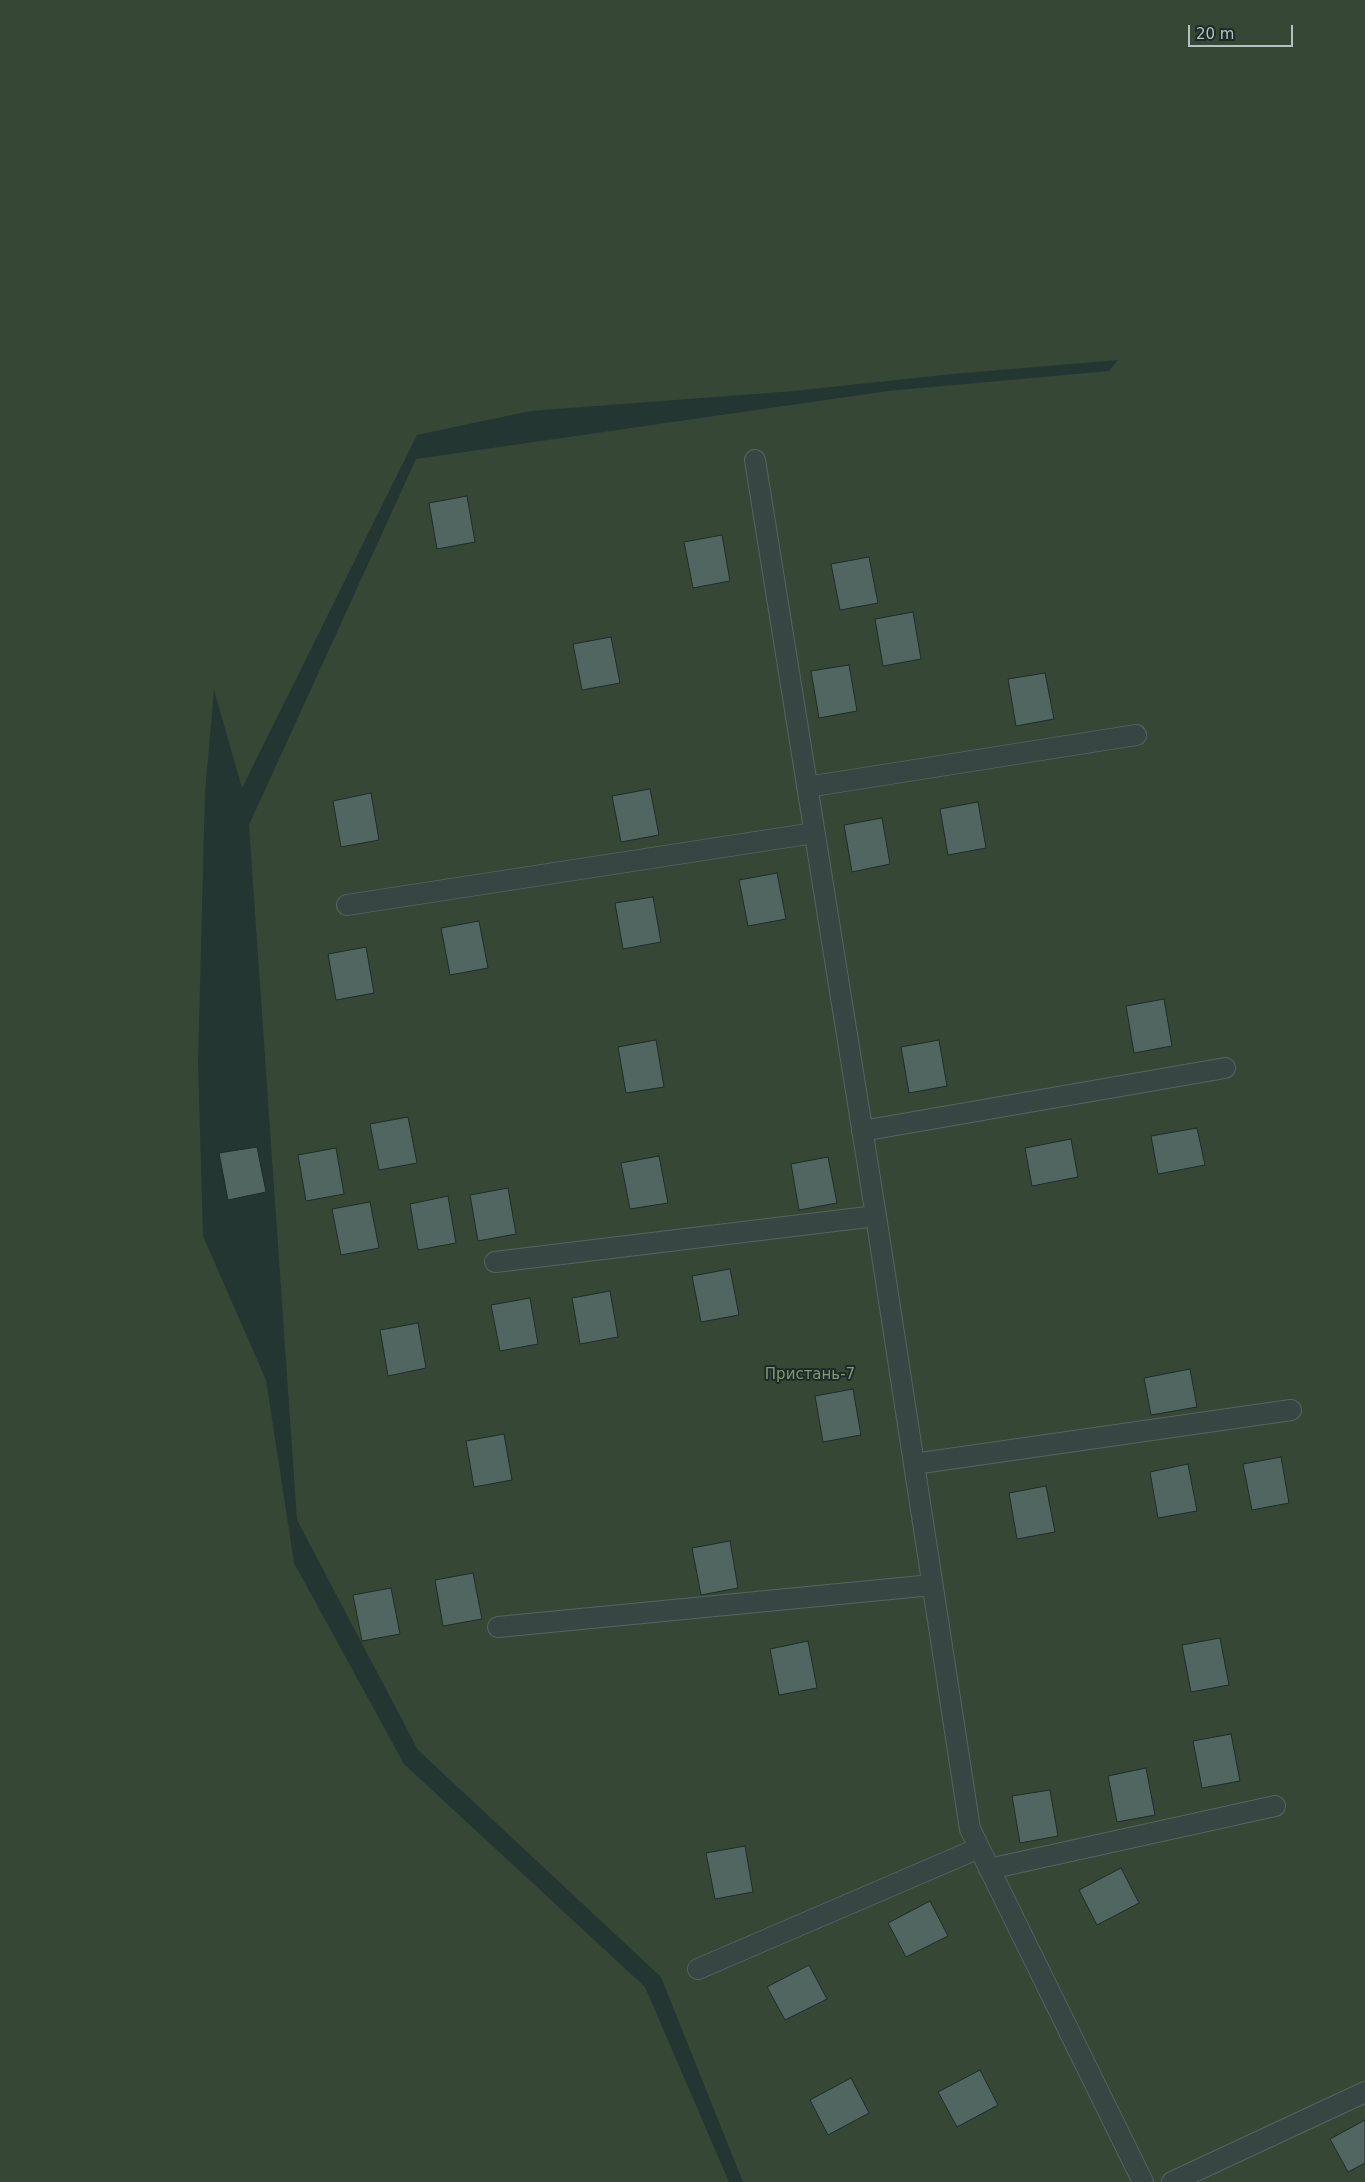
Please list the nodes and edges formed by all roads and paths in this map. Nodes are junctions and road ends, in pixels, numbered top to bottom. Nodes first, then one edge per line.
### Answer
1 (755, 460) dead end
2 (1136, 735) dead end
3 (807, 787) junction
4 (814, 833) junction
5 (346, 906) dead end
6 (1225, 1068) dead end
7 (862, 1131) junction
8 (876, 1216) junction
9 (495, 1262) dead end
10 (1291, 1410) dead end
11 (914, 1464) junction
12 (932, 1585) junction
13 (498, 1627) dead end
14 (1275, 1806) dead end
15 (979, 1848) junction
16 (990, 1869) junction
17 (698, 1969) dead end
18 (1365, 2092) edge
19 (1143, 2182) edge
20 (1172, 2182) edge

1 - 3 lane
2 - 3 lane
3 - 4 lane
4 - 5 lane
4 - 7 lane
6 - 7 lane
7 - 8 lane
8 - 9 lane
8 - 11 lane
10 - 11 lane
11 - 12 lane
12 - 13 lane
12 - 15 lane
14 - 16 lane
15 - 16 lane
15 - 17 lane
16 - 19 lane
18 - 20 lane

